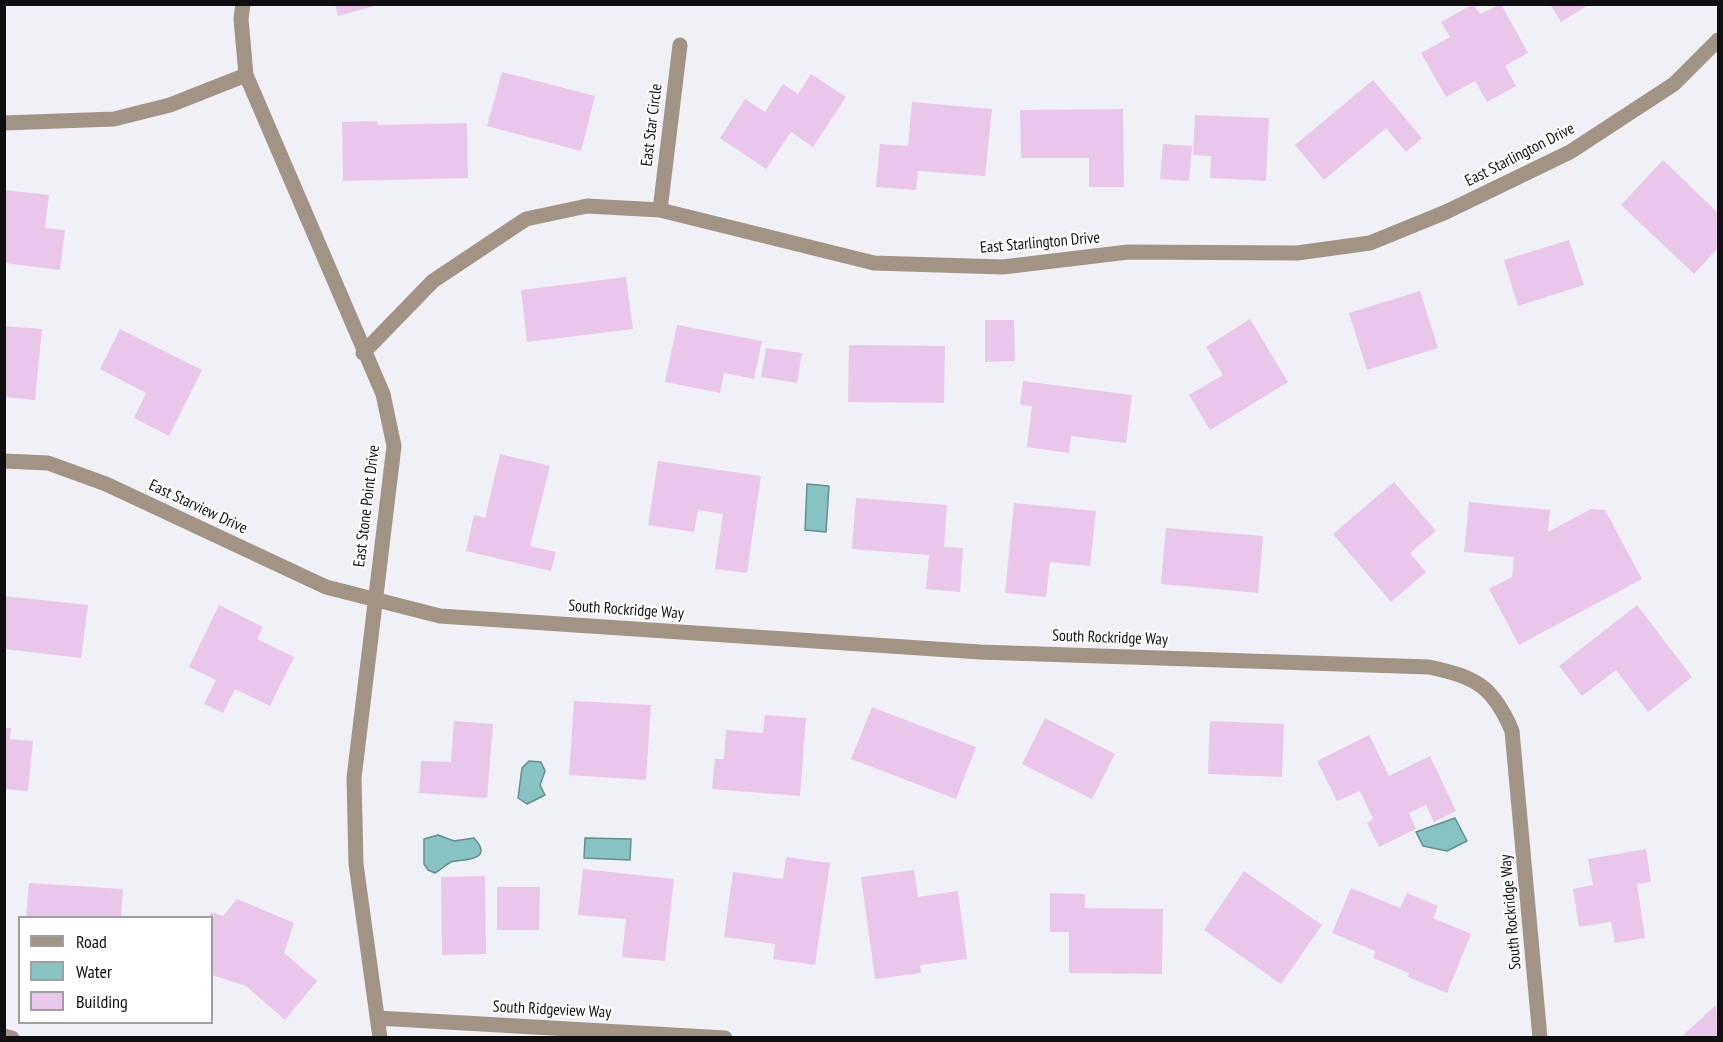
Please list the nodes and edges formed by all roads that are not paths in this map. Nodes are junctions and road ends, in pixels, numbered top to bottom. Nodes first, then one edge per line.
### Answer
1 (243, 4) edge
2 (1719, 40) edge
3 (680, 45) dead end
4 (246, 75) junction
5 (4, 123) edge
6 (660, 210) junction
7 (363, 353) junction
8 (4, 461) edge
9 (374, 599) junction
10 (377, 1018) junction
11 (4, 1036) edge
12 (12, 1038) edge
13 (380, 1038) edge
14 (725, 1038) edge
15 (1540, 1038) edge

1 - 4 street, East Stone Point Drive
2 - 6 street, East Starlington Drive
3 - 6 street, East Star Circle
4 - 5 street
4 - 7 street, East Stone Point Drive
6 - 7 street, East Starlington Drive
7 - 9 street, East Stone Point Drive
8 - 9 street, East Starview Drive
9 - 10 street, East Stone Point Drive
9 - 15 street, South Rockridge Way
10 - 13 street, East Stone Point Drive
10 - 14 street, South Ridgeview Way
11 - 12 street

